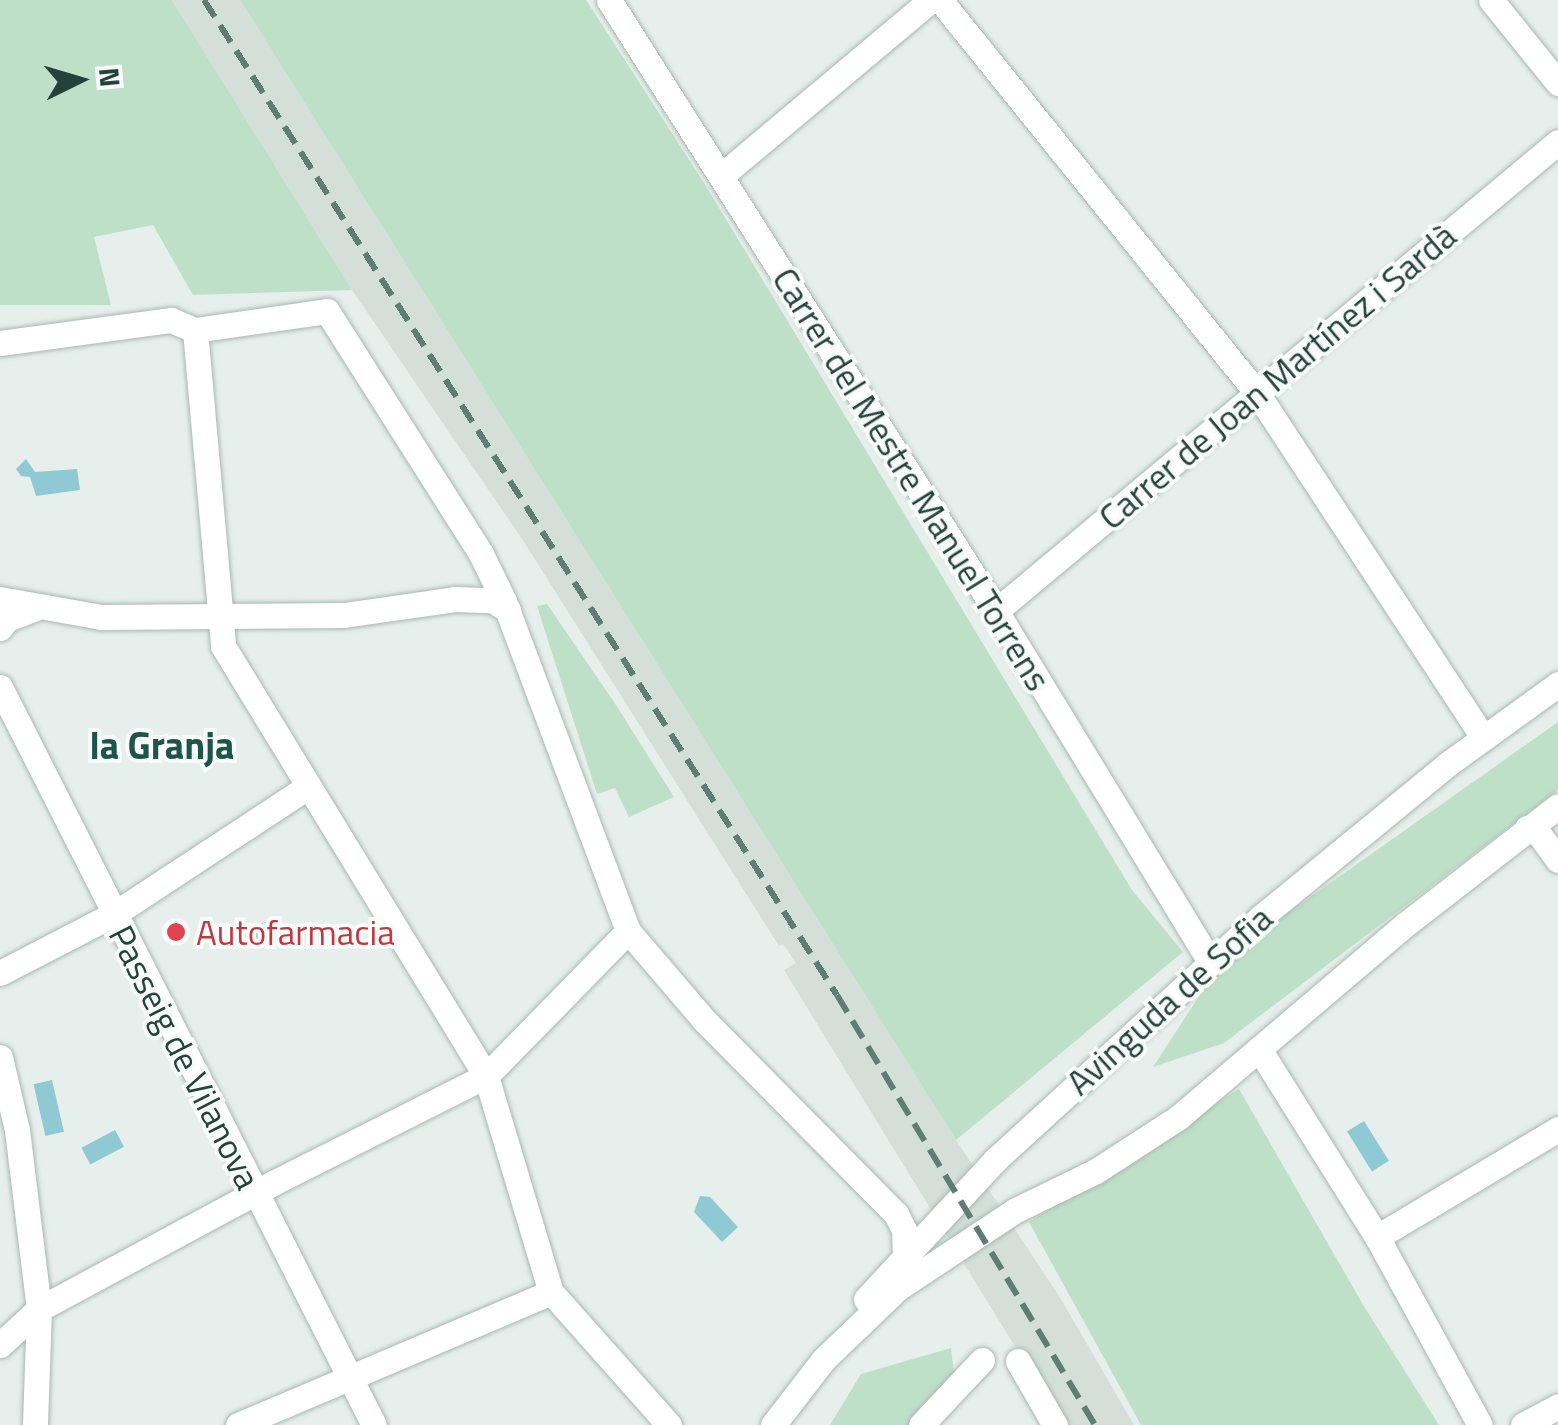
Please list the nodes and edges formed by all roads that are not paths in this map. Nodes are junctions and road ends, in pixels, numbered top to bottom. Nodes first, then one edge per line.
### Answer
1 (609, 0) edge
2 (931, 0) edge
3 (940, 0) edge
4 (1491, 0) edge
5 (1558, 83) edge
6 (1558, 142) edge
7 (721, 176) junction
8 (196, 330) junction
9 (0, 343) edge
10 (1257, 393) junction
11 (480, 554) junction
12 (0, 599) edge
13 (455, 599) junction
14 (35, 608) junction
15 (508, 610) junction
16 (996, 611) junction
17 (220, 620) junction
18 (0, 628) edge
19 (1558, 684) edge
20 (0, 688) edge
21 (1484, 736) junction
22 (306, 788) junction
23 (1558, 806) edge
24 (1528, 828) junction
25 (1558, 860) edge
26 (114, 914) junction
27 (628, 931) junction
28 (1210, 962) junction
29 (0, 973) edge
30 (1260, 1049) junction
31 (0, 1057) edge
32 (486, 1076) junction
33 (1558, 1129) edge
34 (254, 1194) junction
35 (1377, 1236) junction
36 (906, 1254) junction
37 (551, 1292) junction
38 (39, 1309) junction
39 (0, 1346) edge
40 (823, 1360) junction
41 (982, 1360) dead end
42 (1018, 1361) dead end
43 (350, 1378) junction
44 (1558, 1406) edge
45 (35, 1425) edge
46 (238, 1425) edge
47 (374, 1425) edge
48 (669, 1425) edge
49 (772, 1425) edge
50 (921, 1425) edge
51 (1055, 1425) edge
52 (1480, 1425) edge
53 (1523, 1425) edge

1 - 7 street, Carrer del Mestre Manuel Torrens
2 - 7 street
3 - 10 street
4 - 5 street
6 - 10 street, Carrer de Joan Martínez i Sardà
7 - 16 street, Carrer del Mestre Manuel Torrens
8 - 9 street
8 - 11 street
8 - 17 street
10 - 16 street, Carrer de Joan Martínez i Sardà
10 - 21 street
11 - 13 street
11 - 15 street
12 - 14 street
13 - 15 street
13 - 17 street
14 - 17 street
14 - 18 street
15 - 27 street
16 - 28 street, Carrer del Mestre Manuel Torrens
17 - 22 street
19 - 21 street, Avinguda de Sofia
20 - 26 street, Passeig de Vilanova
21 - 28 street, Avinguda de Sofia
22 - 26 street
22 - 32 street
23 - 24 street, Avinguda de Sofia
24 - 25 street
24 - 30 street, Avinguda de Sofia
26 - 29 street
26 - 34 street, Passeig de Vilanova
27 - 32 street
27 - 36 street
28 - 36 street, Avinguda de Sofia
30 - 35 street
30 - 40 street, Avinguda de Sofia
31 - 38 street
32 - 34 street
32 - 37 street
33 - 35 street
34 - 38 street
34 - 43 street, Passeig de Vilanova
35 - 52 street
36 - 40 street, Avinguda de Sofia
37 - 43 street
37 - 48 street
38 - 39 street
38 - 45 street
40 - 49 street, Avinguda de Sofia
41 - 50 street
42 - 51 street
43 - 46 street
43 - 47 street, Passeig de Vilanova
44 - 53 street

